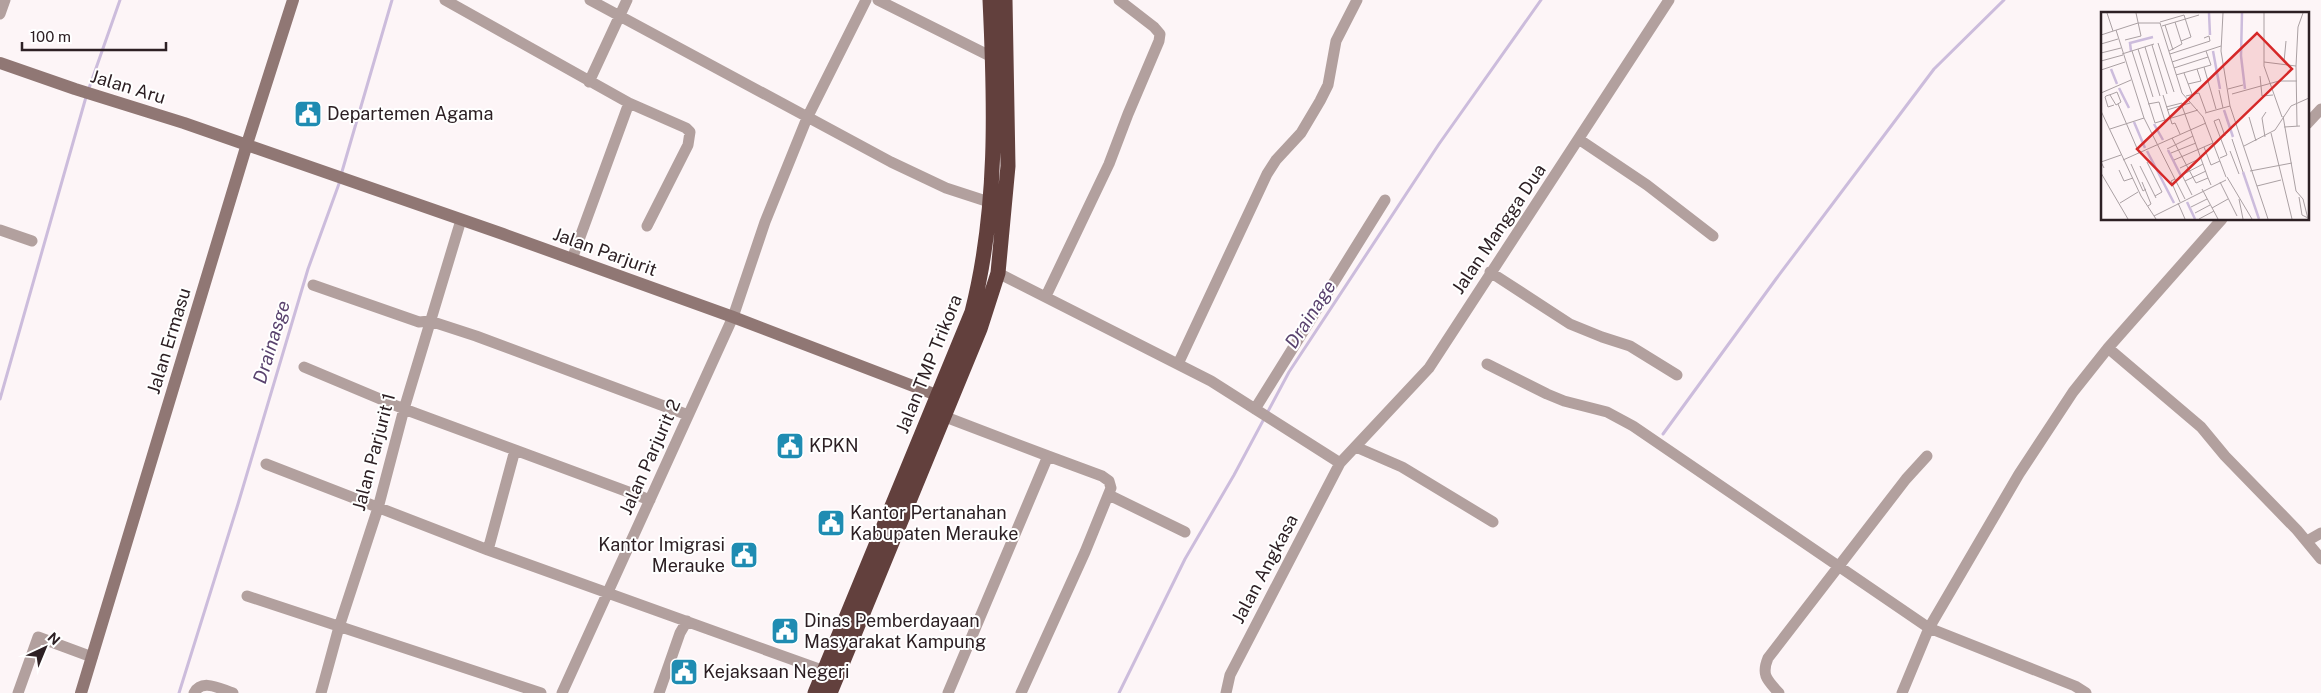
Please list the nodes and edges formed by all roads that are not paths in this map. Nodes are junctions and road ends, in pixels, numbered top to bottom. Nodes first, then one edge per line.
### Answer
1 (6, 0) edge
2 (293, 0) edge
3 (445, 0) edge
4 (590, 0) edge
5 (627, 0) edge
6 (866, 0) edge
7 (881, 0) edge
8 (990, 0) edge
9 (1005, 0) edge
10 (1119, 0) edge
11 (1357, 0) edge
12 (1669, 0) edge
13 (0, 14) edge
14 (619, 15) junction
15 (991, 57) junction
16 (0, 63) edge
17 (1006, 64) junction
18 (589, 82) junction
19 (629, 103) junction
20 (2321, 109) edge
21 (807, 118) junction
22 (2308, 123) edge
23 (1580, 140) junction
24 (247, 144) junction
25 (1385, 200) dead end
26 (989, 202) junction
27 (461, 220) junction
28 (2221, 220) edge
29 (647, 226) dead end
30 (0, 230) edge
31 (1713, 236) dead end
32 (32, 241) dead end
33 (572, 259) junction
34 (1490, 272) junction
35 (998, 273) junction
36 (313, 285) dead end
37 (1046, 296) junction
38 (733, 317) junction
39 (430, 321) junction
40 (2108, 348) junction
41 (1178, 364) junction
42 (1487, 364) dead end
43 (304, 367) dead end
44 (1678, 375) dead end
45 (944, 398) junction
46 (404, 409) junction
47 (1258, 410) junction
48 (688, 415) junction
49 (944, 416) junction
50 (1356, 447) junction
51 (515, 450) junction
52 (1048, 456) junction
53 (1927, 456) dead end
54 (1340, 463) junction
55 (266, 464) dead end
56 (1109, 495) junction
57 (650, 500) junction
58 (378, 508) junction
59 (1493, 522) dead end
60 (1185, 532) dead end
61 (2321, 533) edge
62 (2307, 542) junction
63 (488, 550) junction
64 (2321, 559) edge
65 (1838, 566) junction
66 (607, 594) junction
67 (247, 596) dead end
68 (687, 621) junction
69 (339, 628) junction
70 (1929, 628) junction
71 (92, 656) junction
72 (831, 674) junction
73 (18, 693) edge
74 (81, 693) edge
75 (194, 693) edge
76 (233, 693) edge
77 (321, 693) edge
78 (541, 693) edge
79 (562, 693) edge
80 (659, 693) edge
81 (815, 693) edge
82 (830, 693) edge
83 (948, 693) edge
84 (1021, 693) edge
85 (1226, 693) edge
86 (1779, 693) edge
87 (1902, 693) edge
88 (2086, 693) edge

1 - 13 street
2 - 24 street, Jalan Ermasu
3 - 18 street
4 - 14 street
5 - 14 street
6 - 21 street, Jalan Parjurit 2
7 - 15 street
8 - 15 highway, Jalan TMP Trikora
9 - 17 highway, Jalan TMP Trikora
10 - 37 street
11 - 41 street
12 - 23 street, Jalan Mangga Dua
14 - 18 street
14 - 21 street
15 - 17 street
15 - 26 highway, Jalan TMP Trikora
16 - 24 street, Jalan Aru
17 - 35 highway, Jalan TMP Trikora
18 - 19 street
19 - 29 street
19 - 33 street
20 - 22 street
21 - 26 street
21 - 38 street, Jalan Parjurit 2
23 - 31 street
23 - 34 street, Jalan Mangga Dua
24 - 27 street, Jalan Parjurit
24 - 71 street, Jalan Ermasu
25 - 47 street
26 - 45 highway, Jalan TMP Trikora
27 - 33 street, Jalan Parjurit
27 - 39 street, Jalan Parjurit 1
28 - 40 street
30 - 32 street
33 - 38 street, Jalan Parjurit
34 - 44 street
34 - 50 street, Jalan Mangga Dua
35 - 37 street
35 - 45 highway, Jalan TMP Trikora
36 - 39 street
37 - 41 street
38 - 45 street, Jalan Parjurit
38 - 48 street, Jalan Parjurit 2
39 - 46 street, Jalan Parjurit 1
39 - 48 street
40 - 62 street
40 - 70 street
41 - 47 street
42 - 65 street
43 - 46 street
45 - 49 highway, Jalan TMP Trikora
45 - 72 highway, Jalan TMP Trikora
46 - 51 street
46 - 58 street, Jalan Parjurit 1
47 - 54 street
48 - 57 street, Jalan Parjurit 2
49 - 52 street
49 - 72 highway, Jalan TMP Trikora
50 - 54 street, Jalan Mangga Dua
50 - 59 street
51 - 57 street
51 - 63 street
52 - 56 street
52 - 83 street
53 - 65 street
54 - 85 street, Jalan Angkasa
55 - 58 street
56 - 60 street
56 - 84 street
57 - 66 street, Jalan Parjurit 2
58 - 63 street
58 - 69 street, Jalan Parjurit 1
61 - 62 street
62 - 64 street
63 - 66 street
65 - 70 street
65 - 86 street
66 - 68 street
66 - 79 street, Jalan Parjurit 2
67 - 69 street
68 - 72 street
68 - 80 street
69 - 77 street, Jalan Parjurit 1
69 - 78 street
70 - 87 street
70 - 88 street
71 - 73 street
71 - 74 street, Jalan Ermasu
72 - 81 highway, Jalan TMP Trikora
72 - 82 highway, Jalan TMP Trikora
75 - 76 street

